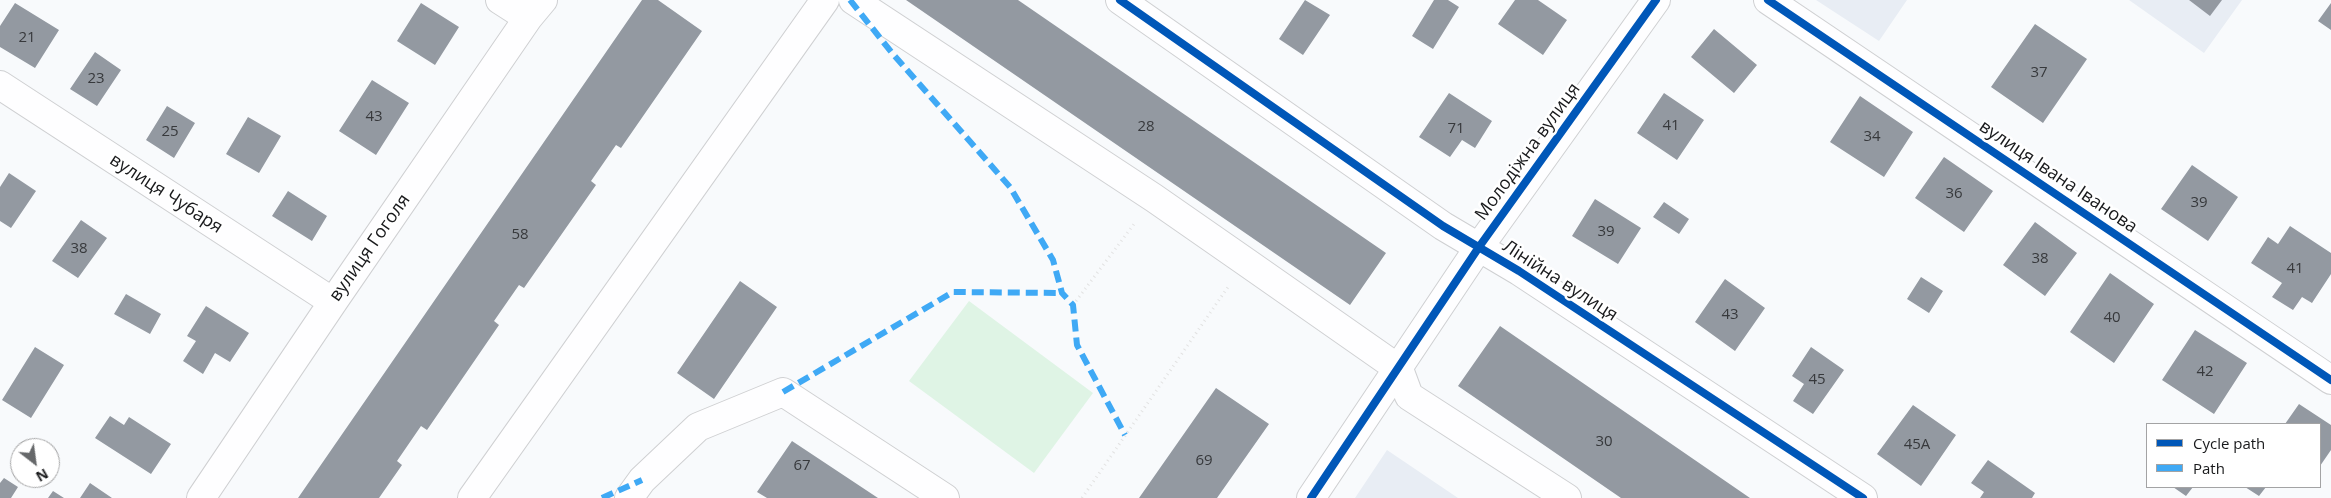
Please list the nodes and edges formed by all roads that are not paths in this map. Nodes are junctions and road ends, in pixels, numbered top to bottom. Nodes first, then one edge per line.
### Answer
1 (500, 0) edge
2 (825, 0) edge
3 (853, 0) edge
4 (1120, 0) edge
5 (1656, 0) edge
6 (1768, 0) edge
7 (536, 9) edge
8 (0, 85) edge
9 (1478, 247) junction
10 (333, 302) junction
11 (1399, 369) junction
12 (2331, 380) edge
13 (201, 498) edge
14 (472, 498) edge
15 (629, 498) edge
16 (945, 498) edge
17 (1311, 498) edge
18 (1567, 498) edge
19 (1862, 498) edge

1 - 7 street
2 - 14 street
3 - 11 street
4 - 9 street, Лінійна вулиця
5 - 9 street, Молодіжна вулиця
6 - 12 street, вулиця Івана Іванова
7 - 10 street, вулиця Гоголя
8 - 10 street, вулиця Чубаря
9 - 11 street, Молодіжна вулиця
9 - 19 street, Лінійна вулиця
10 - 13 street, вулиця Гоголя
11 - 17 street, Молодіжна вулиця
11 - 18 street
15 - 16 street

